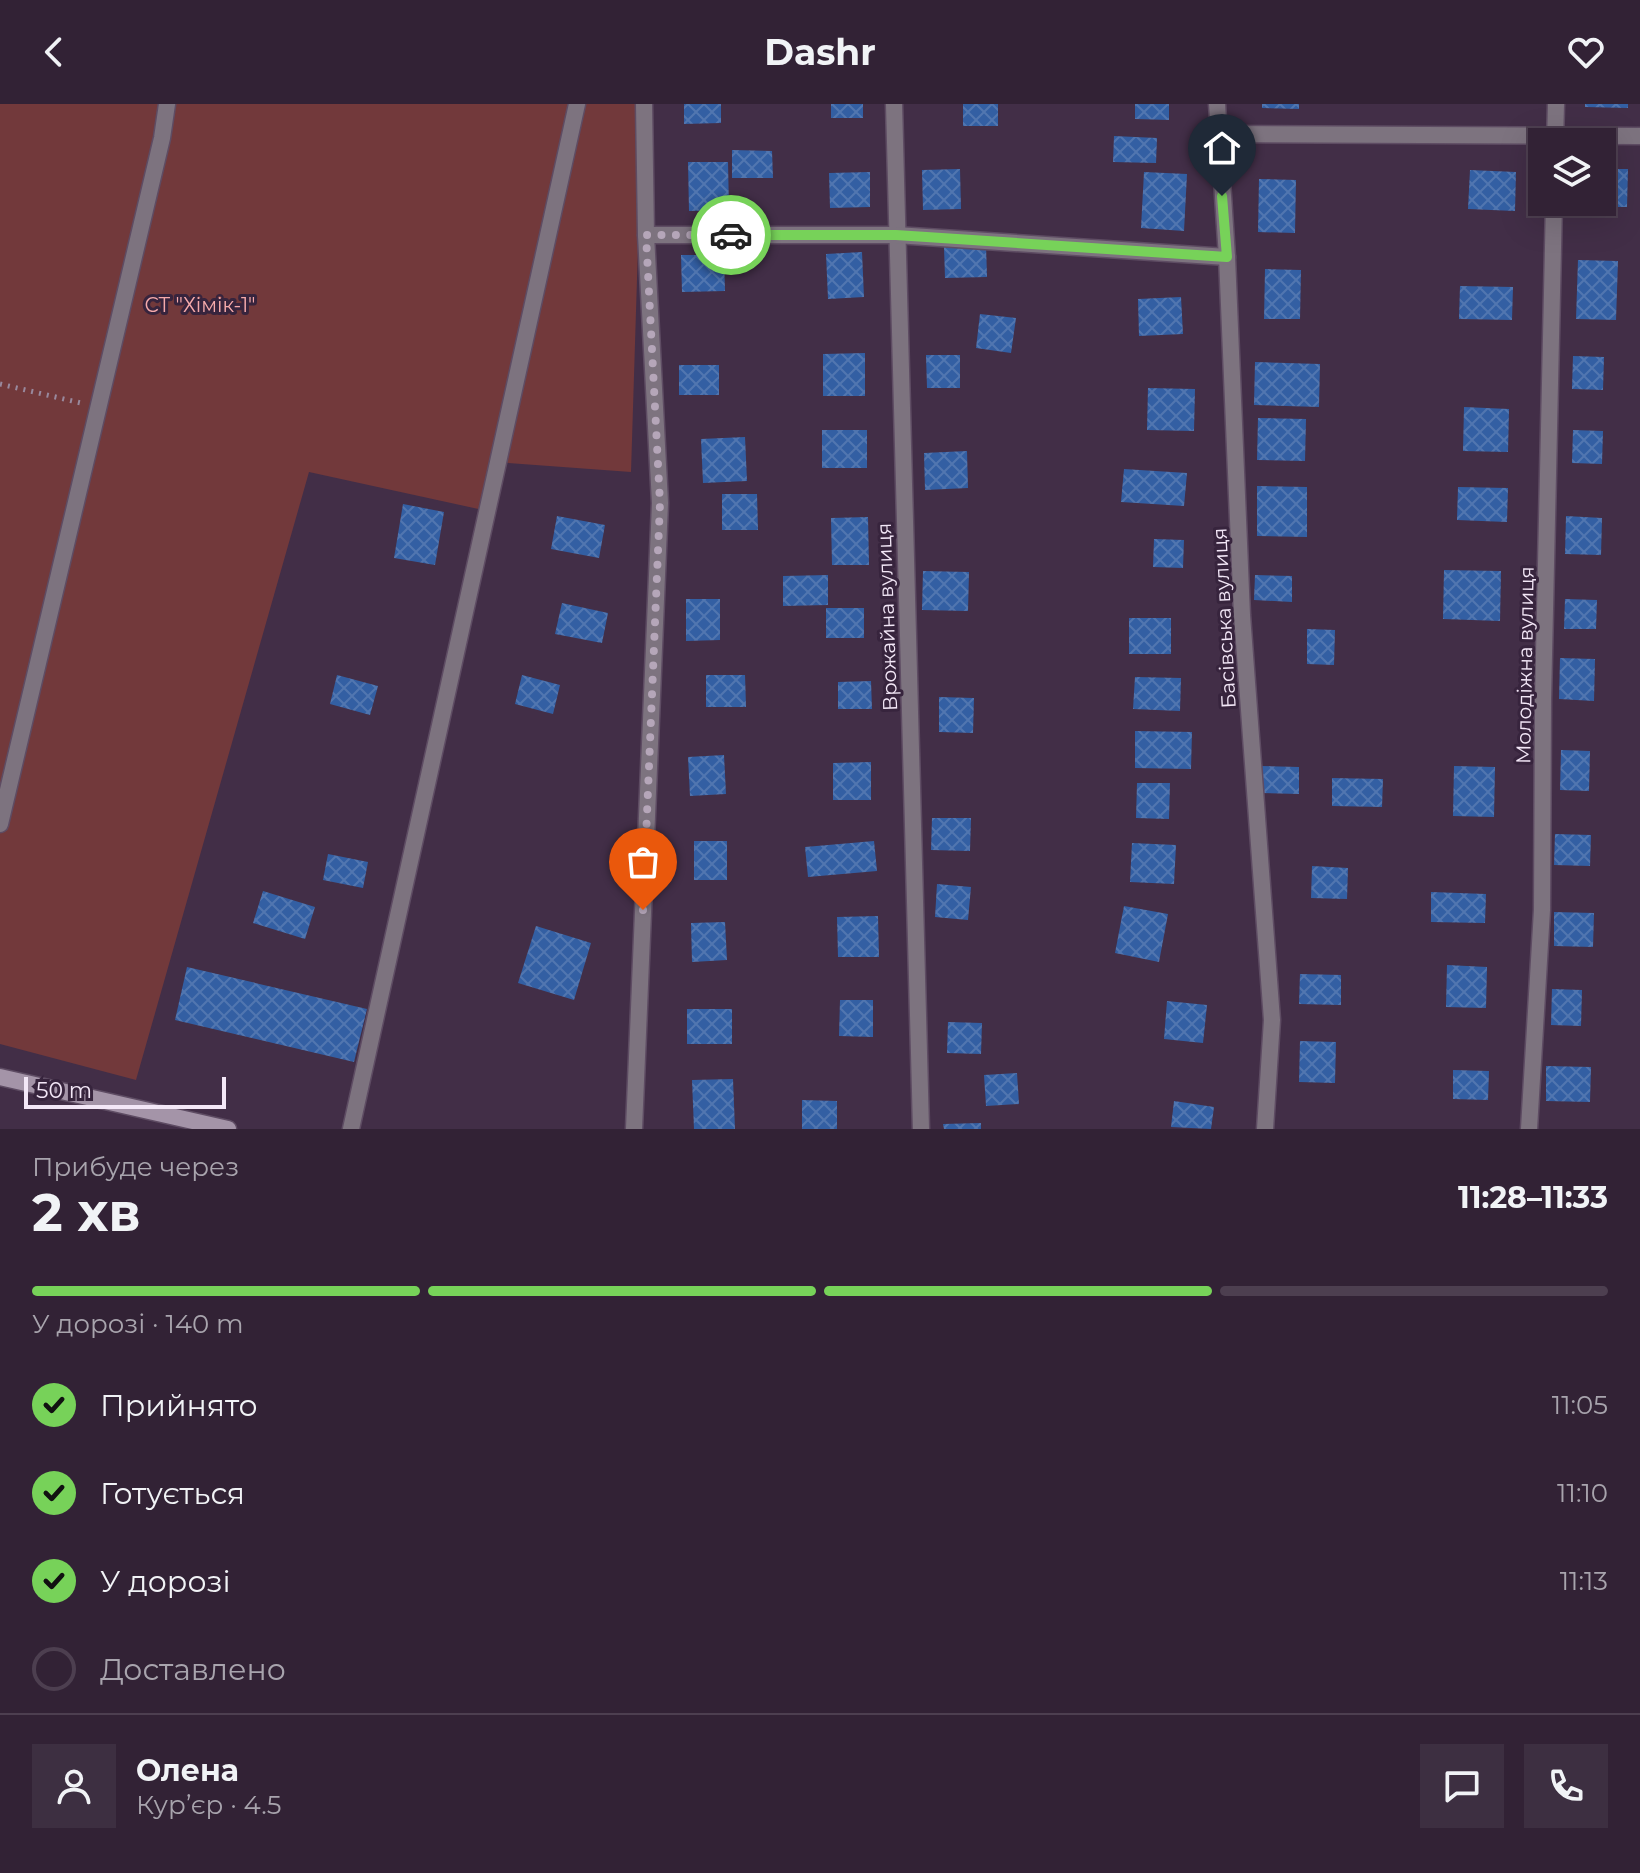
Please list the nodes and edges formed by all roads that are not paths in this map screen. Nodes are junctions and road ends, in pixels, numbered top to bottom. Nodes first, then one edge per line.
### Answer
1 (167, 104) edge
2 (577, 104) edge
3 (644, 104) edge
4 (894, 104) edge
5 (1217, 104) edge
6 (1556, 104) edge
7 (1556, 128) edge
8 (1218, 134) junction
9 (1640, 136) edge
10 (1616, 137) edge
11 (1528, 138) edge
12 (1554, 216) edge
13 (646, 235) junction
14 (896, 235) junction
15 (1227, 257) junction
16 (0, 824) edge
17 (1, 1081) edge
18 (228, 1129) edge
19 (351, 1129) edge
20 (634, 1129) edge
21 (921, 1129) edge
22 (1265, 1129) edge
23 (1529, 1129) edge

1 - 16 street
2 - 19 street
3 - 13 street
4 - 14 street, Врожайна вулиця
5 - 8 street, Басівська вулиця
6 - 7 street
8 - 11 street
8 - 15 street, Басівська вулиця
9 - 10 street
12 - 23 street, Молодіжна вулиця
13 - 14 street
13 - 20 street
14 - 15 street
14 - 21 street, Врожайна вулиця
15 - 22 street, Басівська вулиця
17 - 18 street

